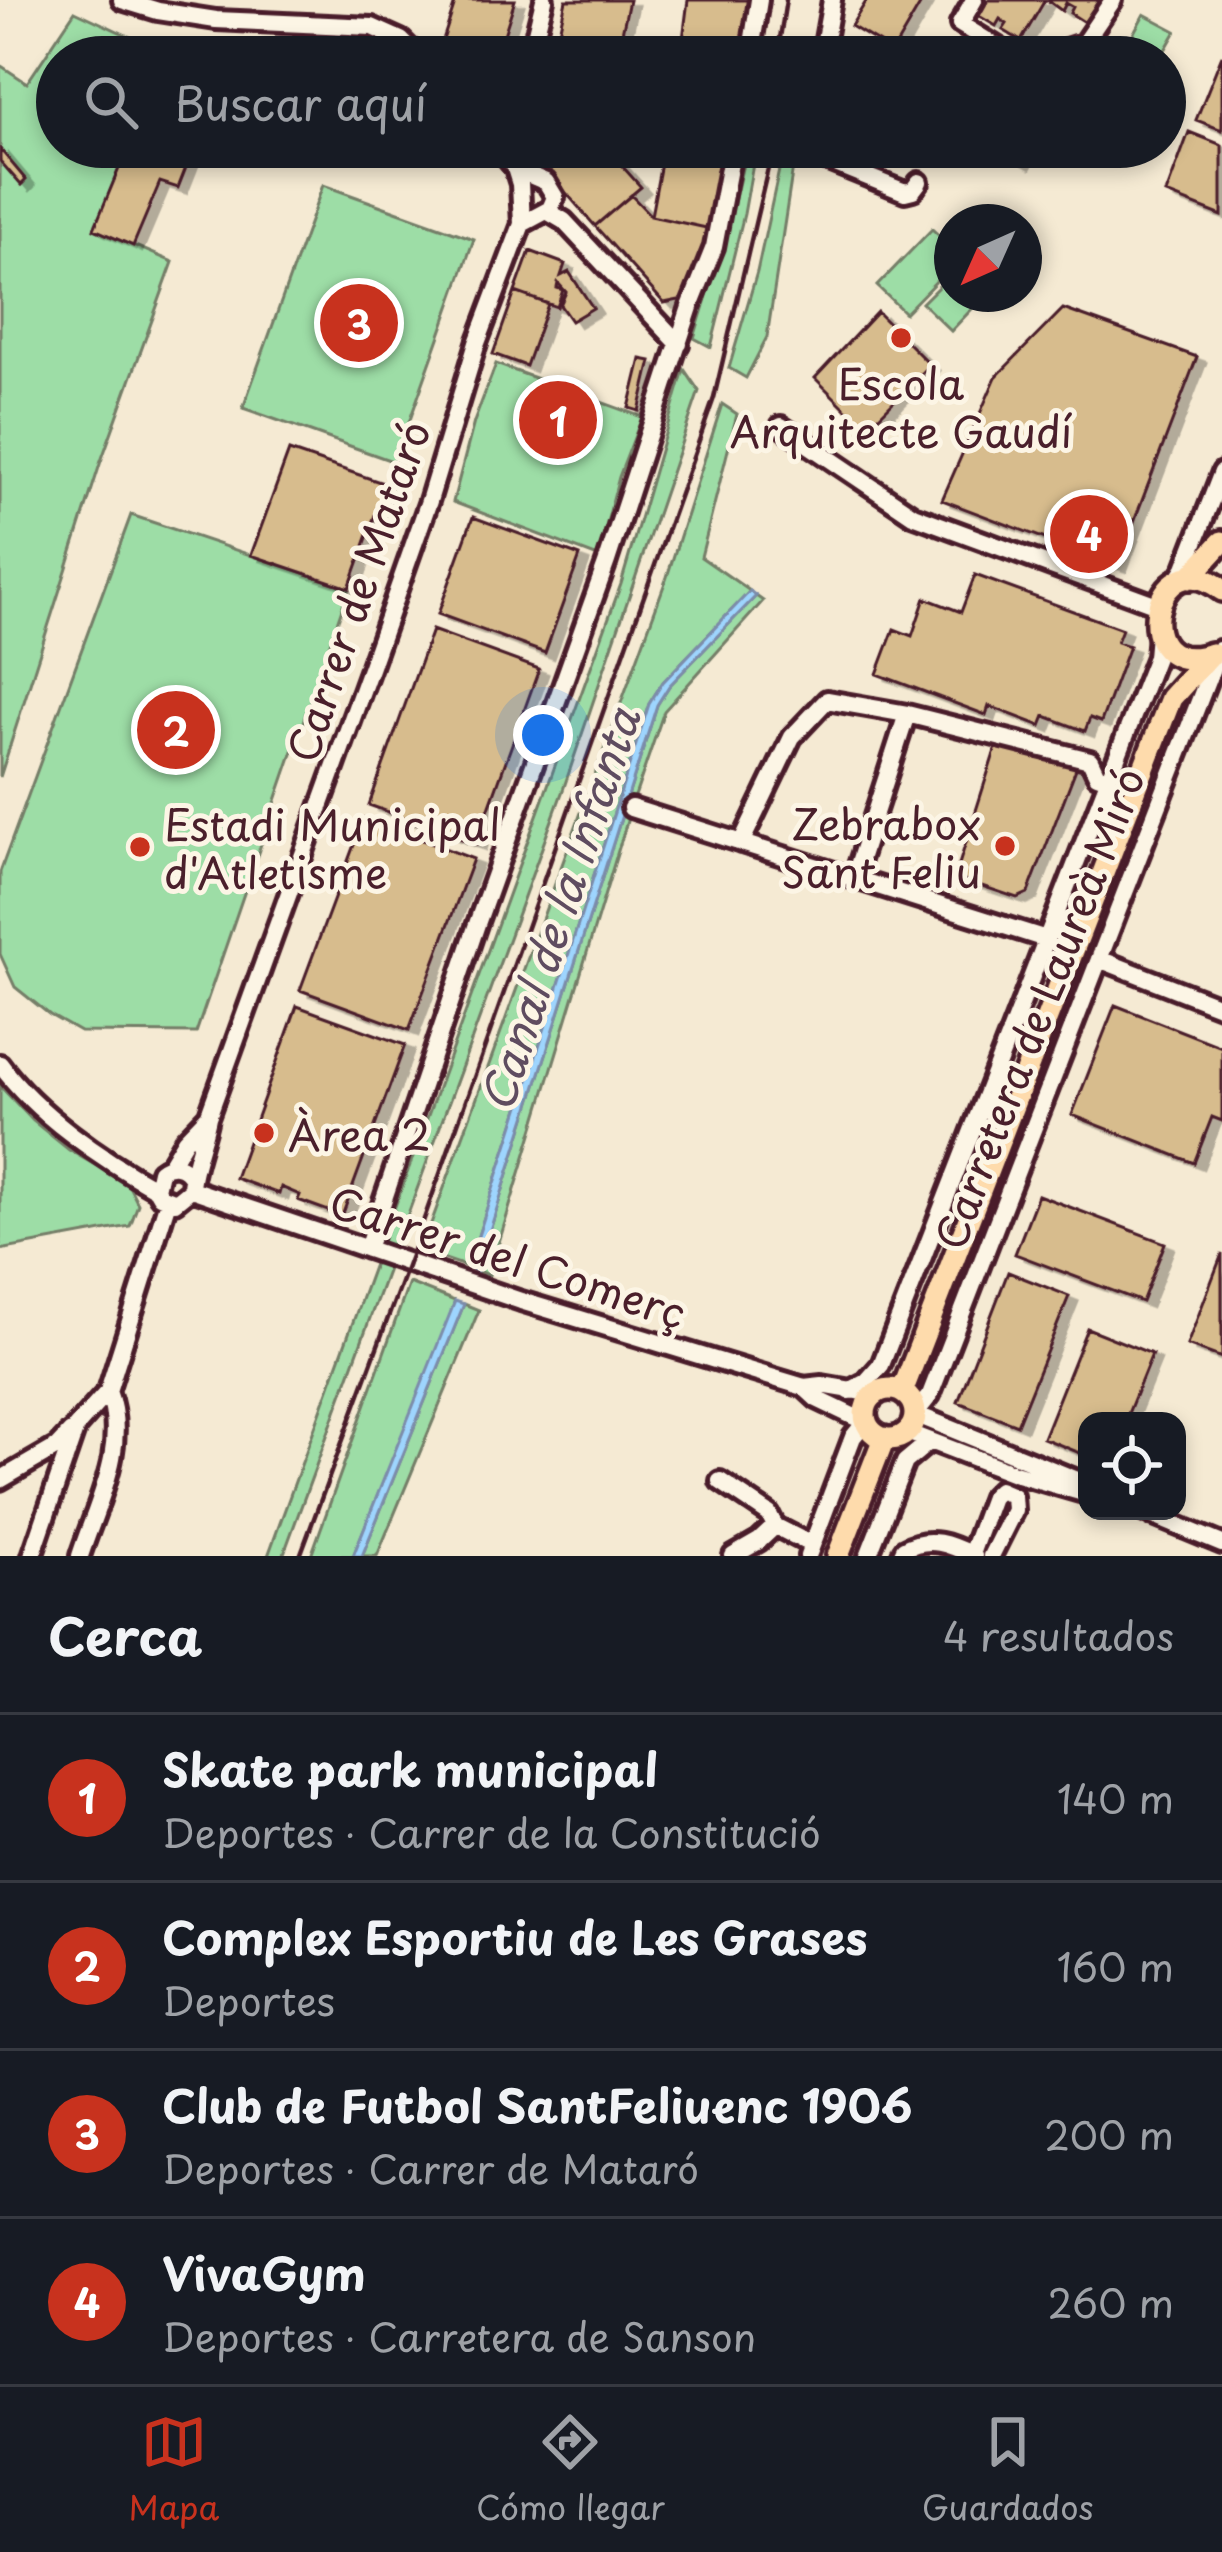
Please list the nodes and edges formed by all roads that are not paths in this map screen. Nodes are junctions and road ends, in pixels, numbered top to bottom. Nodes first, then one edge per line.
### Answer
1 (122, 0) edge
2 (303, 0) edge
3 (544, 0) edge
4 (759, 0) edge
5 (832, 0) edge
6 (974, 0) edge
7 (1113, 0) edge
8 (302, 22) junction
9 (393, 36) edge
10 (535, 36) edge
11 (753, 36) edge
12 (826, 36) edge
13 (980, 36) edge
14 (1089, 36) edge
15 (515, 168) joint
16 (729, 168) edge
17 (847, 168) edge
18 (887, 168) edge
19 (538, 180) junction
20 (874, 180) junction
21 (919, 182) dead end
22 (521, 196) junction
23 (544, 212) junction
24 (522, 224) junction
25 (679, 344) junction
26 (781, 426) dead end
27 (1222, 472) edge
28 (1222, 542) edge
29 (1181, 582) junction
30 (1222, 590) edge
31 (1157, 605) junction
32 (1160, 637) junction
33 (1217, 650) edge
34 (1171, 698) junction
35 (907, 714) junction
36 (1108, 779) junction
37 (631, 808) dead end
38 (741, 843) junction
39 (854, 878) junction
40 (1046, 939) junction
41 (1099, 959) junction
42 (1222, 1007) edge
43 (0, 1064) edge
44 (208, 1117) junction
45 (164, 1182) junction
46 (191, 1183) junction
47 (367, 1249) junction
48 (914, 1282) junction
49 (931, 1317) junction
50 (804, 1387) junction
51 (108, 1391) junction
52 (849, 1391) junction
53 (902, 1392) junction
54 (874, 1394) junction
55 (930, 1396) junction
56 (938, 1424) junction
57 (76, 1426) junction
58 (902, 1428) junction
59 (859, 1429) junction
60 (930, 1441) junction
61 (1014, 1474) junction
62 (0, 1480) edge
63 (1078, 1480) edge
64 (720, 1481) dead end
65 (1078, 1492) edge
66 (1006, 1493) junction
67 (1164, 1520) edge
68 (775, 1526) junction
69 (1222, 1544) edge
70 (761, 1549) edge
71 (810, 1550) edge
72 (973, 1555) edge
73 (32, 1556) edge
74 (80, 1556) edge
75 (733, 1556) edge
76 (838, 1556) edge
77 (868, 1556) edge
78 (901, 1556) edge
79 (992, 1556) edge

1 - 8 street
2 - 8 street
3 - 10 street
4 - 11 street
5 - 12 street
6 - 13 street
7 - 14 street
8 - 9 street
15 - 19 street
15 - 22 street, Carrer de Mataró
16 - 25 street
17 - 20 street
18 - 20 street
19 - 22 street
19 - 23 street
20 - 21 street
22 - 23 street
22 - 24 street, Carrer de Mataró
23 - 24 street
23 - 25 street
24 - 44 street, Carrer de Mataró
25 - 47 street
26 - 31 street
27 - 29 street
28 - 29 main road
29 - 30 main road
29 - 31 main road
31 - 32 main road
32 - 33 main road
32 - 34 main road, Carretera de Laureà Miró
32 - 36 street, Carretera de Laureà Miró
33 - 34 main road, Carretera de Laureà Miró
33 - 41 street, Carretera de Laureà Miró
34 - 49 main road, Carretera de Laureà Miró
35 - 36 street
35 - 38 street
35 - 39 street
36 - 40 street, Carretera de Laureà Miró
37 - 38 street
38 - 39 street
39 - 40 street
40 - 48 street, Carretera de Laureà Miró
41 - 42 street
41 - 55 street, Carretera de Laureà Miró
43 - 45 street
44 - 45 street, Carrer de Mataró
44 - 46 street, Carrer de Mataró
45 - 46 street, Carrer del Comerç
45 - 46 street
45 - 51 street, Carrer de Mataró
46 - 47 street, Carrer del Comerç
47 - 50 street, Carrer del Comerç
48 - 49 street, Carretera de Laureà Miró
48 - 52 street, Carretera de Laureà Miró
49 - 53 main road, Carretera de Laureà Miró
50 - 52 street, Carrer del Comerç
50 - 59 street, Carrer del Comerç
51 - 57 street
51 - 74 street, Carrer de Mataró
52 - 54 street, Carrer del Comerç
53 - 54 main road
53 - 58 main road
54 - 59 main road
55 - 56 street
55 - 58 street, Carretera de Laureà Miró
56 - 58 street
56 - 63 street
57 - 62 street
57 - 73 street
58 - 59 main road
58 - 60 street
58 - 76 main road, Carretera de Laureà Miró
59 - 71 street
60 - 61 street
60 - 77 street
61 - 65 street
61 - 66 street
64 - 68 street
66 - 72 street
66 - 79 street
67 - 69 street
68 - 70 street
68 - 71 street
70 - 75 street
72 - 78 street

